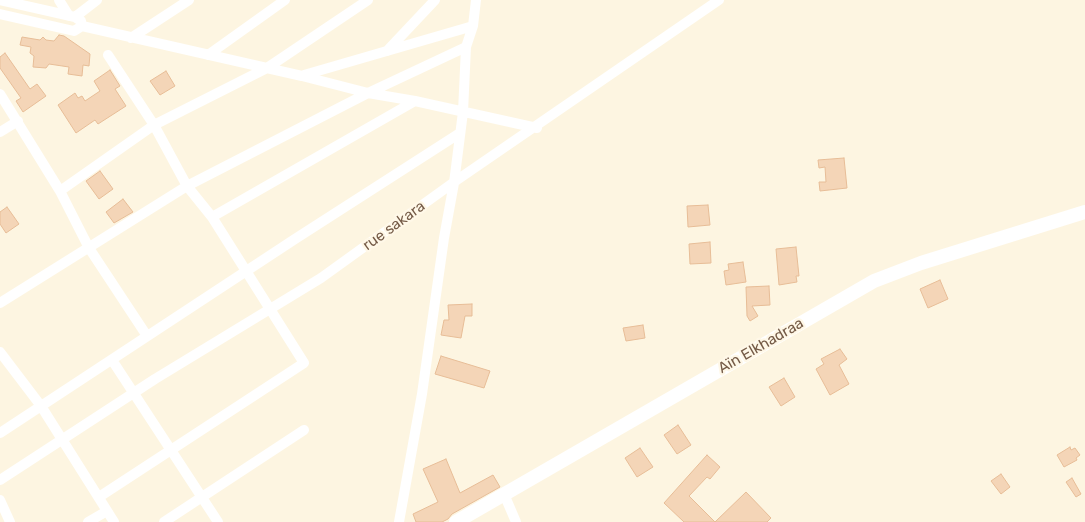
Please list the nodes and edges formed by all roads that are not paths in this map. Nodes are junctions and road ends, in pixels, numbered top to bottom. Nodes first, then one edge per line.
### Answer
1 (59, 0) edge
2 (97, 0) edge
3 (188, 0) edge
4 (285, 0) edge
5 (368, 0) edge
6 (435, 0) edge
7 (476, 0) edge
8 (718, 0) edge
9 (5, 1) edge
10 (3, 15) edge
11 (72, 16) junction
12 (82, 26) junction
13 (473, 26) junction
14 (131, 38) junction
15 (466, 47) junction
16 (386, 52) junction
17 (108, 55) dead end
18 (208, 55) junction
19 (267, 68) junction
20 (302, 76) junction
21 (368, 93) junction
22 (0, 94) edge
23 (415, 101) junction
24 (463, 112) junction
25 (18, 121) junction
26 (154, 125) junction
27 (537, 128) junction
28 (0, 132) edge
29 (460, 133) junction
30 (454, 183) junction
31 (187, 186) junction
32 (60, 191) junction
33 (1085, 212) edge
34 (212, 217) junction
35 (89, 248) junction
36 (246, 271) junction
37 (0, 303) edge
38 (270, 309) junction
39 (148, 336) junction
40 (0, 352) edge
41 (112, 360) junction
42 (134, 393) junction
43 (40, 406) junction
44 (304, 430) dead end
45 (0, 433) edge
46 (62, 440) junction
47 (171, 450) junction
48 (0, 480) edge
49 (504, 494) junction
50 (202, 497) junction
51 (99, 498) junction
52 (0, 500) edge
53 (107, 511) junction
54 (10, 522) edge
55 (88, 522) edge
56 (114, 522) edge
57 (164, 522) edge
58 (218, 522) edge
59 (399, 522) edge
60 (456, 522) edge
61 (516, 522) edge

1 - 11 street
2 - 11 street
3 - 14 street
4 - 18 street
5 - 19 street
6 - 16 street
7 - 13 street
8 - 27 street, rue sakara
9 - 10 street
9 - 11 street
10 - 12 street
11 - 12 street
12 - 14 street
13 - 15 street
13 - 16 street
14 - 18 street
15 - 21 street
15 - 24 street
16 - 20 street
17 - 26 street
18 - 19 street
19 - 20 street
19 - 26 street
20 - 21 street
21 - 23 street
21 - 31 street
22 - 25 street
23 - 24 street
23 - 34 street
24 - 27 street
24 - 29 street
25 - 28 street
25 - 32 street
26 - 31 street
26 - 32 street
27 - 30 street, rue sakara
29 - 30 street
29 - 36 street
30 - 38 street, rue sakara
30 - 59 street
31 - 34 street
31 - 35 street
32 - 35 street
33 - 49 main road, Aïn Elkhadraa
34 - 36 street
35 - 37 street
35 - 39 street
36 - 38 street
36 - 39 street
38 - 42 street, rue sakara
38 - 47 street
39 - 41 street
40 - 43 street
41 - 42 street
41 - 43 street
42 - 46 street, rue sakara
42 - 47 street
43 - 45 street
43 - 46 street
44 - 50 street
46 - 48 street, rue sakara
46 - 51 street
47 - 50 street
47 - 51 street
49 - 60 main road, Aïn Elkhadraa
49 - 61 street
50 - 57 street
50 - 58 street
51 - 53 street
52 - 54 street
53 - 55 street
53 - 56 street

